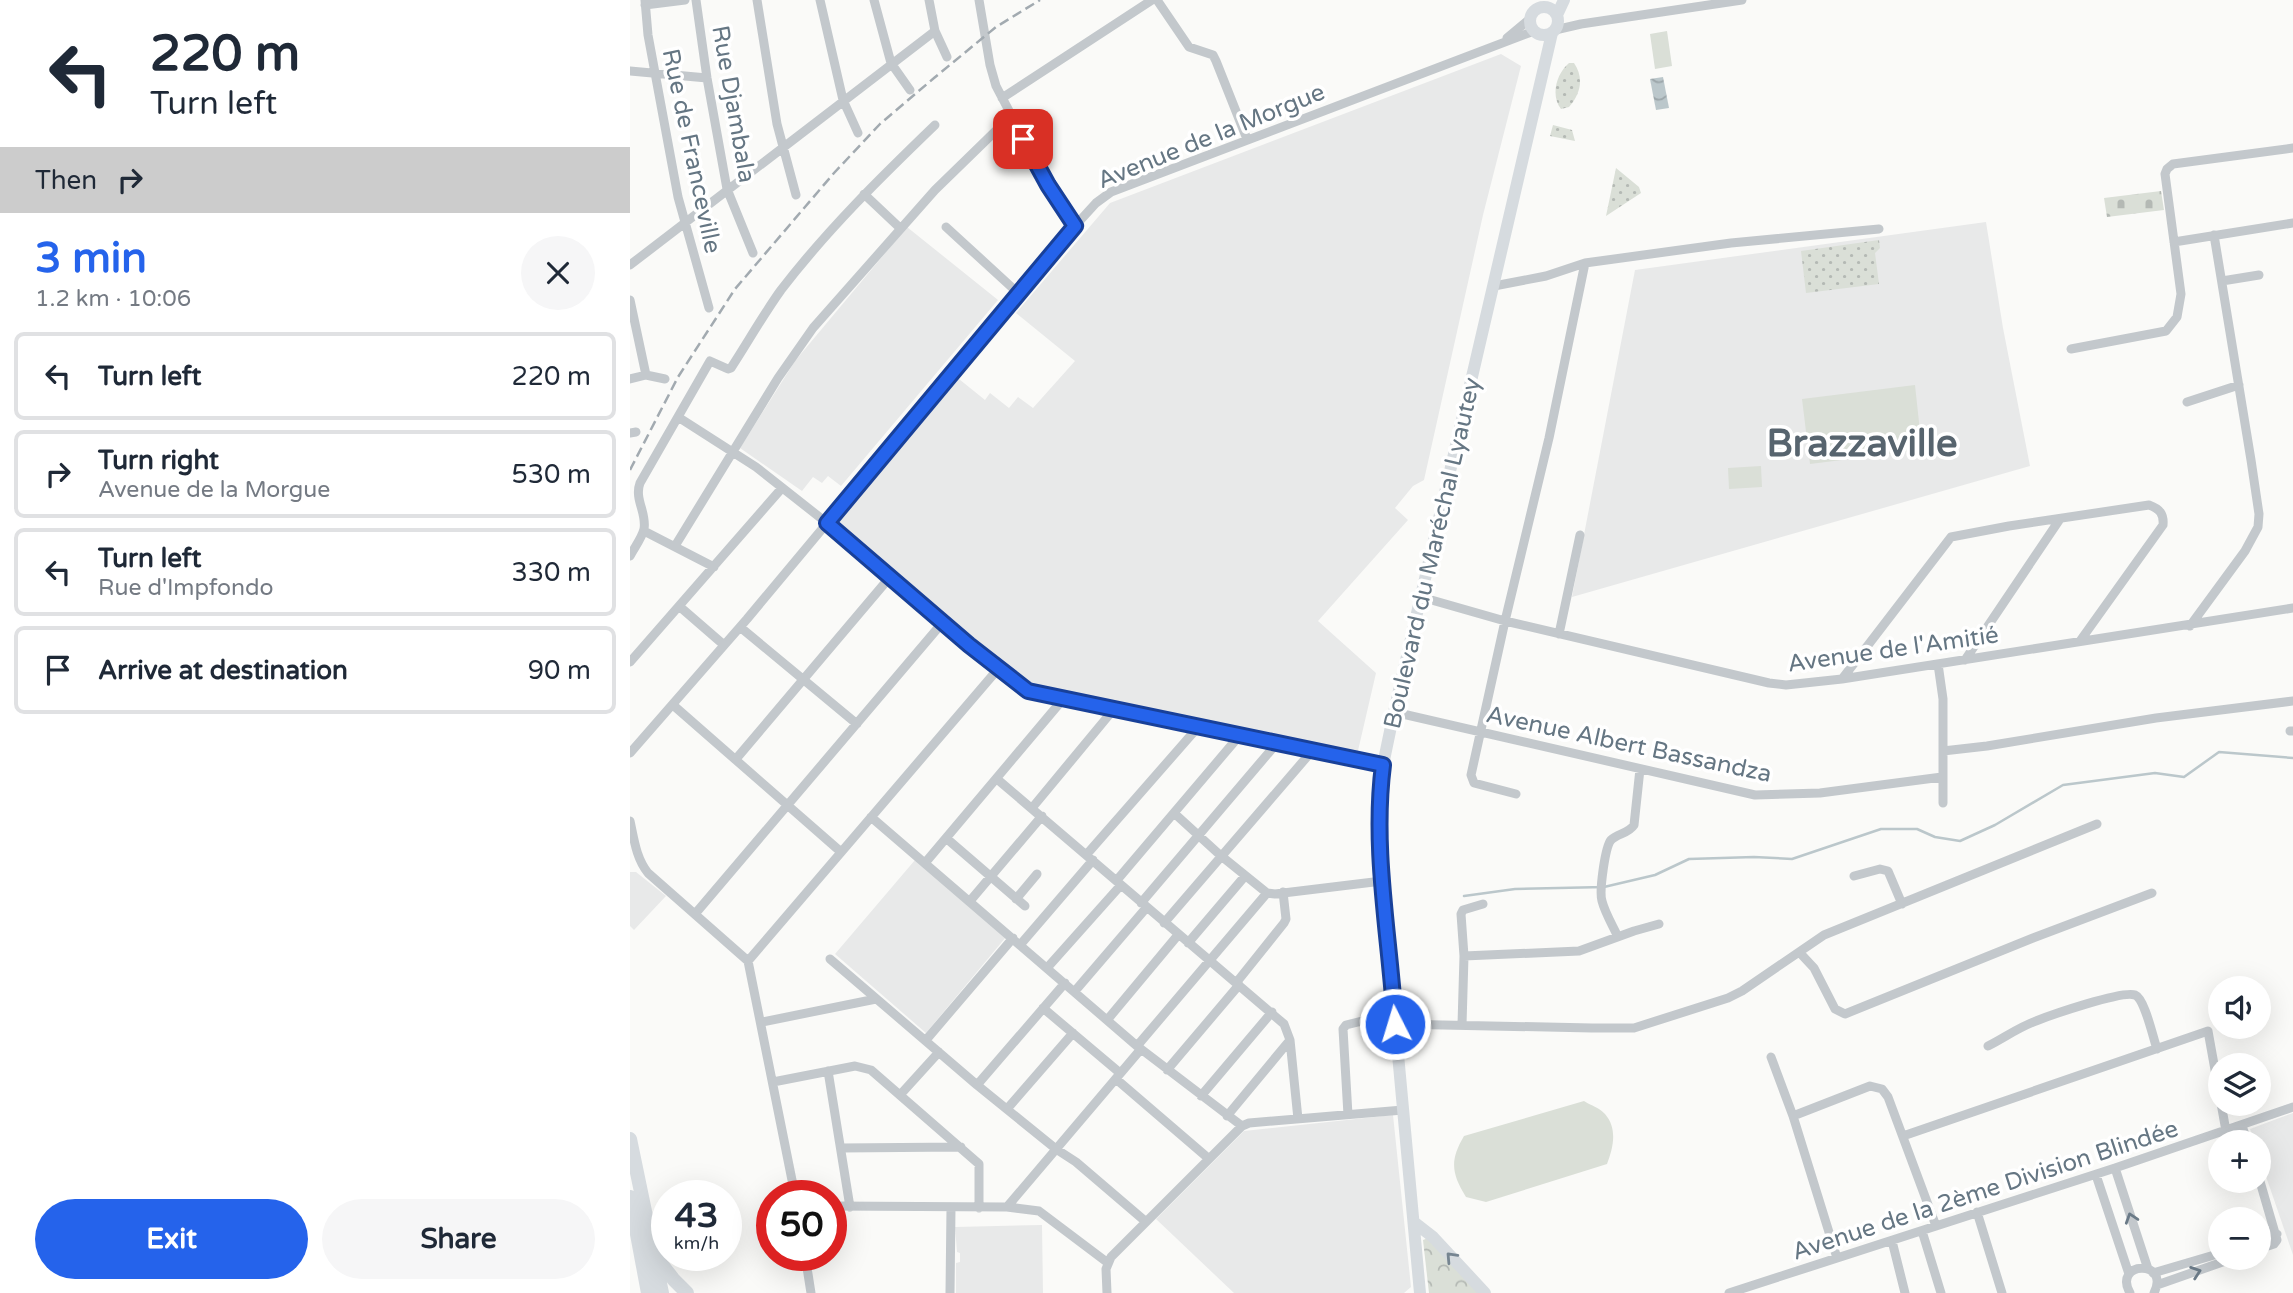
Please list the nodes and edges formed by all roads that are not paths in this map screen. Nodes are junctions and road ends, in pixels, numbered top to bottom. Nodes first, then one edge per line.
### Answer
1 (685, 0) edge
2 (696, 0) edge
3 (757, 0) edge
4 (820, 0) edge
5 (874, 0) edge
6 (929, 0) edge
7 (979, 0) edge
8 (1154, 0) edge
9 (1563, 0) edge
10 (1742, 0) edge
11 (645, 2) edge
12 (1534, 8) edge
13 (1551, 22) edge
14 (935, 31) junction
15 (1504, 42) junction
16 (947, 57) dead end
17 (891, 63) junction
18 (630, 71) edge
19 (655, 72) junction
20 (707, 78) junction
21 (910, 90) dead end
22 (1002, 98) junction
23 (843, 100) junction
24 (1011, 116) junction
25 (935, 125) dead end
26 (858, 133) dead end
27 (1247, 139) junction
28 (782, 146) junction
29 (2293, 148) edge
30 (727, 190) junction
31 (864, 194) junction
32 (796, 195) dead end
33 (685, 223) junction
34 (2293, 223) edge
35 (1075, 226) junction
36 (946, 227) dead end
37 (900, 228) junction
38 (1879, 229) dead end
39 (2214, 235) junction
40 (2174, 242) junction
41 (753, 253) dead end
42 (1585, 263) junction
43 (630, 265) edge
44 (2259, 275) dead end
45 (2222, 281) junction
46 (1494, 286) junction
47 (1018, 293) junction
48 (630, 300) edge
49 (709, 308) dead end
50 (2071, 349) dead end
51 (646, 375) junction
52 (630, 379) edge
53 (665, 379) dead end
54 (2239, 385) junction
55 (2187, 402) dead end
56 (678, 417) junction
57 (733, 452) junction
58 (782, 488) junction
59 (2060, 519) junction
60 (827, 523) junction
61 (644, 531) junction
62 (1580, 535) dead end
63 (675, 546) junction
64 (630, 556) edge
65 (714, 567) junction
66 (890, 578) junction
67 (1420, 597) junction
68 (678, 606) junction
69 (2293, 608) edge
70 (1505, 621) junction
71 (943, 622) junction
72 (2190, 626) junction
73 (740, 627) junction
74 (1559, 634) junction
75 (2080, 641) junction
76 (724, 645) junction
77 (1965, 660) junction
78 (630, 662) edge
79 (1938, 664) junction
80 (998, 668) junction
81 (1842, 679) junction
82 (804, 680) junction
83 (1064, 698) junction
84 (2293, 701) edge
85 (673, 705) junction
86 (1114, 709) junction
87 (1394, 712) junction
88 (857, 724) junction
89 (1199, 726) junction
90 (1481, 733) junction
91 (1240, 735) junction
92 (1277, 743) junction
93 (1312, 751) junction
94 (1943, 751) junction
95 (630, 753) edge
96 (736, 759) junction
97 (1383, 765) junction
98 (1640, 769) junction
99 (1942, 777) junction
100 (997, 779) junction
101 (1516, 794) dead end
102 (1944, 803) dead end
103 (789, 805) junction
104 (1032, 808) junction
105 (1174, 813) junction
106 (1042, 816) junction
107 (871, 817) junction
108 (630, 821) edge
109 (2097, 824) dead end
110 (1198, 836) junction
111 (946, 838) junction
112 (841, 852) junction
113 (1220, 855) junction
114 (1090, 857) junction
115 (925, 863) junction
116 (1037, 874) dead end
117 (1245, 876) junction
118 (1854, 876) dead end
119 (990, 877) junction
120 (1382, 881) junction
121 (1119, 883) junction
122 (1283, 892) junction
123 (2152, 892) dead end
124 (1267, 893) junction
125 (1016, 899) junction
126 (970, 901) junction
127 (1483, 904) dead end
128 (1902, 904) junction
129 (1144, 905) junction
130 (1025, 906) dead end
131 (695, 914) junction
132 (1164, 923) junction
133 (1659, 924) dead end
134 (1178, 935) junction
135 (1618, 937) junction
136 (1017, 942) junction
137 (1188, 943) junction
138 (1800, 953) junction
139 (1464, 956) junction
140 (830, 959) dead end
141 (1210, 960) junction
142 (748, 961) junction
143 (1047, 968) junction
144 (1065, 983) junction
145 (1238, 984) junction
146 (1075, 991) junction
147 (876, 999) junction
148 (1043, 1008) junction
149 (1272, 1012) junction
150 (1395, 1018) junction
151 (1108, 1019) junction
152 (762, 1021) junction
153 (1462, 1026) junction
154 (1073, 1032) junction
155 (1290, 1040) junction
156 (926, 1041) junction
157 (1988, 1046) dead end
158 (1139, 1047) junction
159 (2157, 1049) junction
160 (939, 1052) junction
161 (1771, 1057) dead end
162 (1167, 1070) junction
163 (828, 1071) junction
164 (1118, 1076) junction
165 (774, 1082) junction
166 (977, 1085) junction
167 (900, 1095) junction
168 (1201, 1096) junction
169 (2293, 1107) edge
170 (1007, 1109) junction
171 (1403, 1110) junction
172 (1348, 1115) junction
173 (1227, 1116) junction
174 (1793, 1116) junction
175 (1298, 1119) junction
176 (1242, 1126) junction
177 (2242, 1126) junction
178 (2226, 1130) edge
179 (2229, 1130) edge
180 (2243, 1130) edge
181 (1903, 1136) junction
182 (2208, 1137) edge
183 (630, 1139) edge
184 (841, 1147) junction
185 (961, 1147) junction
186 (1056, 1149) junction
187 (1208, 1158) junction
188 (2115, 1168) junction
189 (2096, 1175) junction
190 (792, 1180) edge
191 (2264, 1193) edge
192 (630, 1197) edge
193 (847, 1207) edge
194 (850, 1207) junction
195 (1007, 1207) junction
196 (951, 1208) junction
197 (979, 1208) junction
198 (1977, 1212) junction
199 (1145, 1221) junction
200 (1415, 1223) junction
201 (635, 1225) junction
202 (1936, 1226) junction
203 (1922, 1231) junction
204 (2277, 1234) junction
205 (2271, 1236) edge
206 (1892, 1241) junction
207 (651, 1243) edge
208 (630, 1244) edge
209 (2271, 1245) edge
210 (2208, 1256) edge
211 (1838, 1258) junction
212 (1108, 1263) junction
213 (2208, 1268) edge
214 (657, 1271) edge
215 (667, 1271) edge
216 (808, 1271) edge
217 (2151, 1271) junction
218 (2129, 1274) junction
219 (2155, 1289) edge
220 (648, 1293) edge
221 (662, 1293) edge
222 (687, 1293) edge
223 (811, 1293) edge
224 (950, 1293) edge
225 (1107, 1293) edge
226 (1420, 1293) edge
227 (1485, 1293) edge
228 (1729, 1293) edge
229 (1905, 1293) edge
230 (1941, 1293) edge
231 (2002, 1293) edge
232 (2130, 1293) edge

1 - 11 street
2 - 20 street, Rue Djambala
3 - 28 street
4 - 23 street
5 - 17 street
6 - 14 street
7 - 22 street
8 - 22 street
8 - 27 street
9 - 13 main road, Boulevard du Maréchal Lyautey
10 - 13 street, Avenue de la Morgue
11 - 19 street, Rue de Franceville
12 - 13 main road
12 - 13 main road
12 - 15 street, Avenue de la Morgue
13 - 15 street, Avenue de la Morgue
13 - 46 main road, Boulevard du Maréchal Lyautey
14 - 16 street
14 - 17 street
15 - 27 street, Avenue de la Morgue
17 - 21 street
17 - 23 street
18 - 19 street
19 - 20 street
19 - 33 street, Rue de Franceville
20 - 30 street, Rue Djambala
22 - 24 street
23 - 26 street
23 - 28 street
24 - 35 street
24 - 37 street
25 - 31 street
27 - 35 street, Avenue de la Morgue
28 - 30 street
28 - 32 street
29 - 40 street
30 - 33 street
30 - 41 street, Rue Djambala
31 - 37 street
31 - 56 street
33 - 43 street
33 - 49 street, Rue de Franceville
34 - 39 street
35 - 47 street, Avenue de la Morgue
36 - 47 street
37 - 57 street
38 - 42 street
39 - 40 street
39 - 45 street
40 - 50 street
42 - 46 street
42 - 70 street
44 - 45 street
45 - 54 street
46 - 67 main road, Boulevard du Maréchal Lyautey
47 - 60 street, Avenue de la Morgue
48 - 51 street
51 - 52 street
51 - 53 street
54 - 55 street
54 - 72 street
56 - 57 street
56 - 61 street
57 - 58 street
57 - 63 street
58 - 60 street
58 - 65 street
59 - 75 street
59 - 77 street
59 - 81 street
60 - 66 street
60 - 73 street, Avenue de la Morgue
61 - 63 street
61 - 64 street
62 - 74 street
63 - 65 street
65 - 68 street
66 - 71 street
66 - 82 street
67 - 70 street, Avenue de l'Amitié
67 - 87 main road, Boulevard du Maréchal Lyautey
68 - 76 street
68 - 78 street
69 - 72 street, Avenue de l'Amitié
70 - 74 street, Avenue de l'Amitié
70 - 90 street
71 - 80 street
71 - 88 street
72 - 75 street, Avenue de l'Amitié
73 - 76 street, Avenue de la Morgue
73 - 82 street
74 - 81 street, Avenue de l'Amitié
75 - 77 street, Avenue de l'Amitié
76 - 85 street, Avenue de la Morgue
77 - 79 street, Avenue de l'Amitié
79 - 81 street, Avenue de l'Amitié
79 - 94 street
80 - 83 street
80 - 107 street
82 - 88 street
82 - 96 street
83 - 86 street
83 - 100 street
84 - 94 street
85 - 95 street, Avenue de la Morgue
85 - 96 street
86 - 89 street
86 - 104 street
87 - 90 street, Avenue Albert Bassandza
87 - 97 main road, Boulevard du Maréchal Lyautey
88 - 103 street
89 - 91 street
89 - 114 street
90 - 98 street, Avenue Albert Bassandza
90 - 101 street
91 - 92 street
91 - 105 street
92 - 93 street
92 - 110 street
93 - 97 street
93 - 113 street
94 - 99 street
96 - 103 street
97 - 120 main road, Boulevard du Maréchal Lyautey
98 - 99 street, Avenue Albert Bassandza
98 - 135 street
99 - 102 street
100 - 104 street
100 - 111 street
103 - 112 street
103 - 131 street
104 - 106 street
105 - 110 street
105 - 121 street
106 - 114 street
106 - 119 street
107 - 112 street
107 - 115 street
108 - 131 street
109 - 128 street
110 - 113 street
110 - 129 street
111 - 115 street
111 - 119 street
112 - 142 street
113 - 117 street
113 - 132 street
114 - 121 street
114 - 136 street
115 - 126 street
116 - 125 street
117 - 124 street
117 - 137 street
118 - 128 street
119 - 125 street
119 - 126 street
120 - 122 street
120 - 150 main road, Boulevard du Maréchal Lyautey
121 - 129 street
121 - 143 street
122 - 124 street
122 - 145 street
123 - 138 street
124 - 141 street
125 - 130 street
126 - 136 street
127 - 139 street
128 - 138 street
129 - 132 street
129 - 146 street
131 - 142 street
132 - 134 street
133 - 135 street
134 - 137 street
134 - 151 street
135 - 139 street
136 - 143 street
136 - 156 street
137 - 141 street
138 - 153 street
139 - 153 street
140 - 147 street
141 - 145 street
141 - 158 street
142 - 152 street
143 - 144 street
144 - 146 street
144 - 148 street
145 - 149 street
145 - 162 street
146 - 151 street
147 - 152 street
147 - 156 street
148 - 154 street
148 - 166 street
149 - 155 street
149 - 168 street
150 - 153 street
150 - 171 main road, Boulevard du Maréchal Lyautey
150 - 172 street
151 - 158 street
152 - 165 street
154 - 164 street
154 - 170 street
155 - 173 street
155 - 175 street
156 - 160 street
157 - 159 street
158 - 162 street
158 - 164 street
159 - 178 street
159 - 181 street
160 - 166 street
160 - 167 street
161 - 174 street
162 - 168 street
163 - 165 street
163 - 167 street
163 - 184 street
164 - 186 street
164 - 187 street
165 - 190 street
166 - 170 street
167 - 185 street
168 - 173 street
169 - 177 street, Avenue de la 2ème Division Blindée
170 - 186 street
171 - 172 street
171 - 200 main road, Boulevard du Maréchal Lyautey
172 - 175 street
173 - 176 street
174 - 181 street
174 - 211 street
175 - 176 street
176 - 187 street
177 - 179 street, Avenue de la 2ème Division Blindée
177 - 180 street
181 - 202 street
182 - 188 street, Avenue de la 2ème Division Blindée
183 - 207 main road
184 - 185 street
184 - 194 street
185 - 197 street
186 - 195 street
186 - 199 street
187 - 199 street
188 - 189 street, Avenue de la 2ème Division Blindée
217 -> 188 street
189 - 198 street, Avenue de la 2ème Division Blindée
189 - 218 street
191 - 204 street
192 - 201 main road
193 - 194 street
194 - 196 street
195 - 197 street
195 - 212 street
196 - 197 street
196 - 224 street
198 - 202 street, Avenue de la 2ème Division Blindée
198 - 231 street
199 - 212 street
200 - 226 main road, Boulevard du Maréchal Lyautey
227 -> 200 main road
201 - 208 main road
201 - 220 main road
202 - 203 street, Avenue de la 2ème Division Blindée
203 - 206 street, Avenue de la 2ème Division Blindée
203 - 230 street
204 - 205 street
204 - 209 street
206 - 211 street, Avenue de la 2ème Division Blindée
206 - 229 street
210 - 217 street
211 - 228 street, Avenue de la 2ème Division Blindée
212 - 225 street
219 -> 213 street
214 - 221 main road
215 - 222 main road
216 - 223 street
217 - 218 street
217 - 219 street
218 - 232 street

